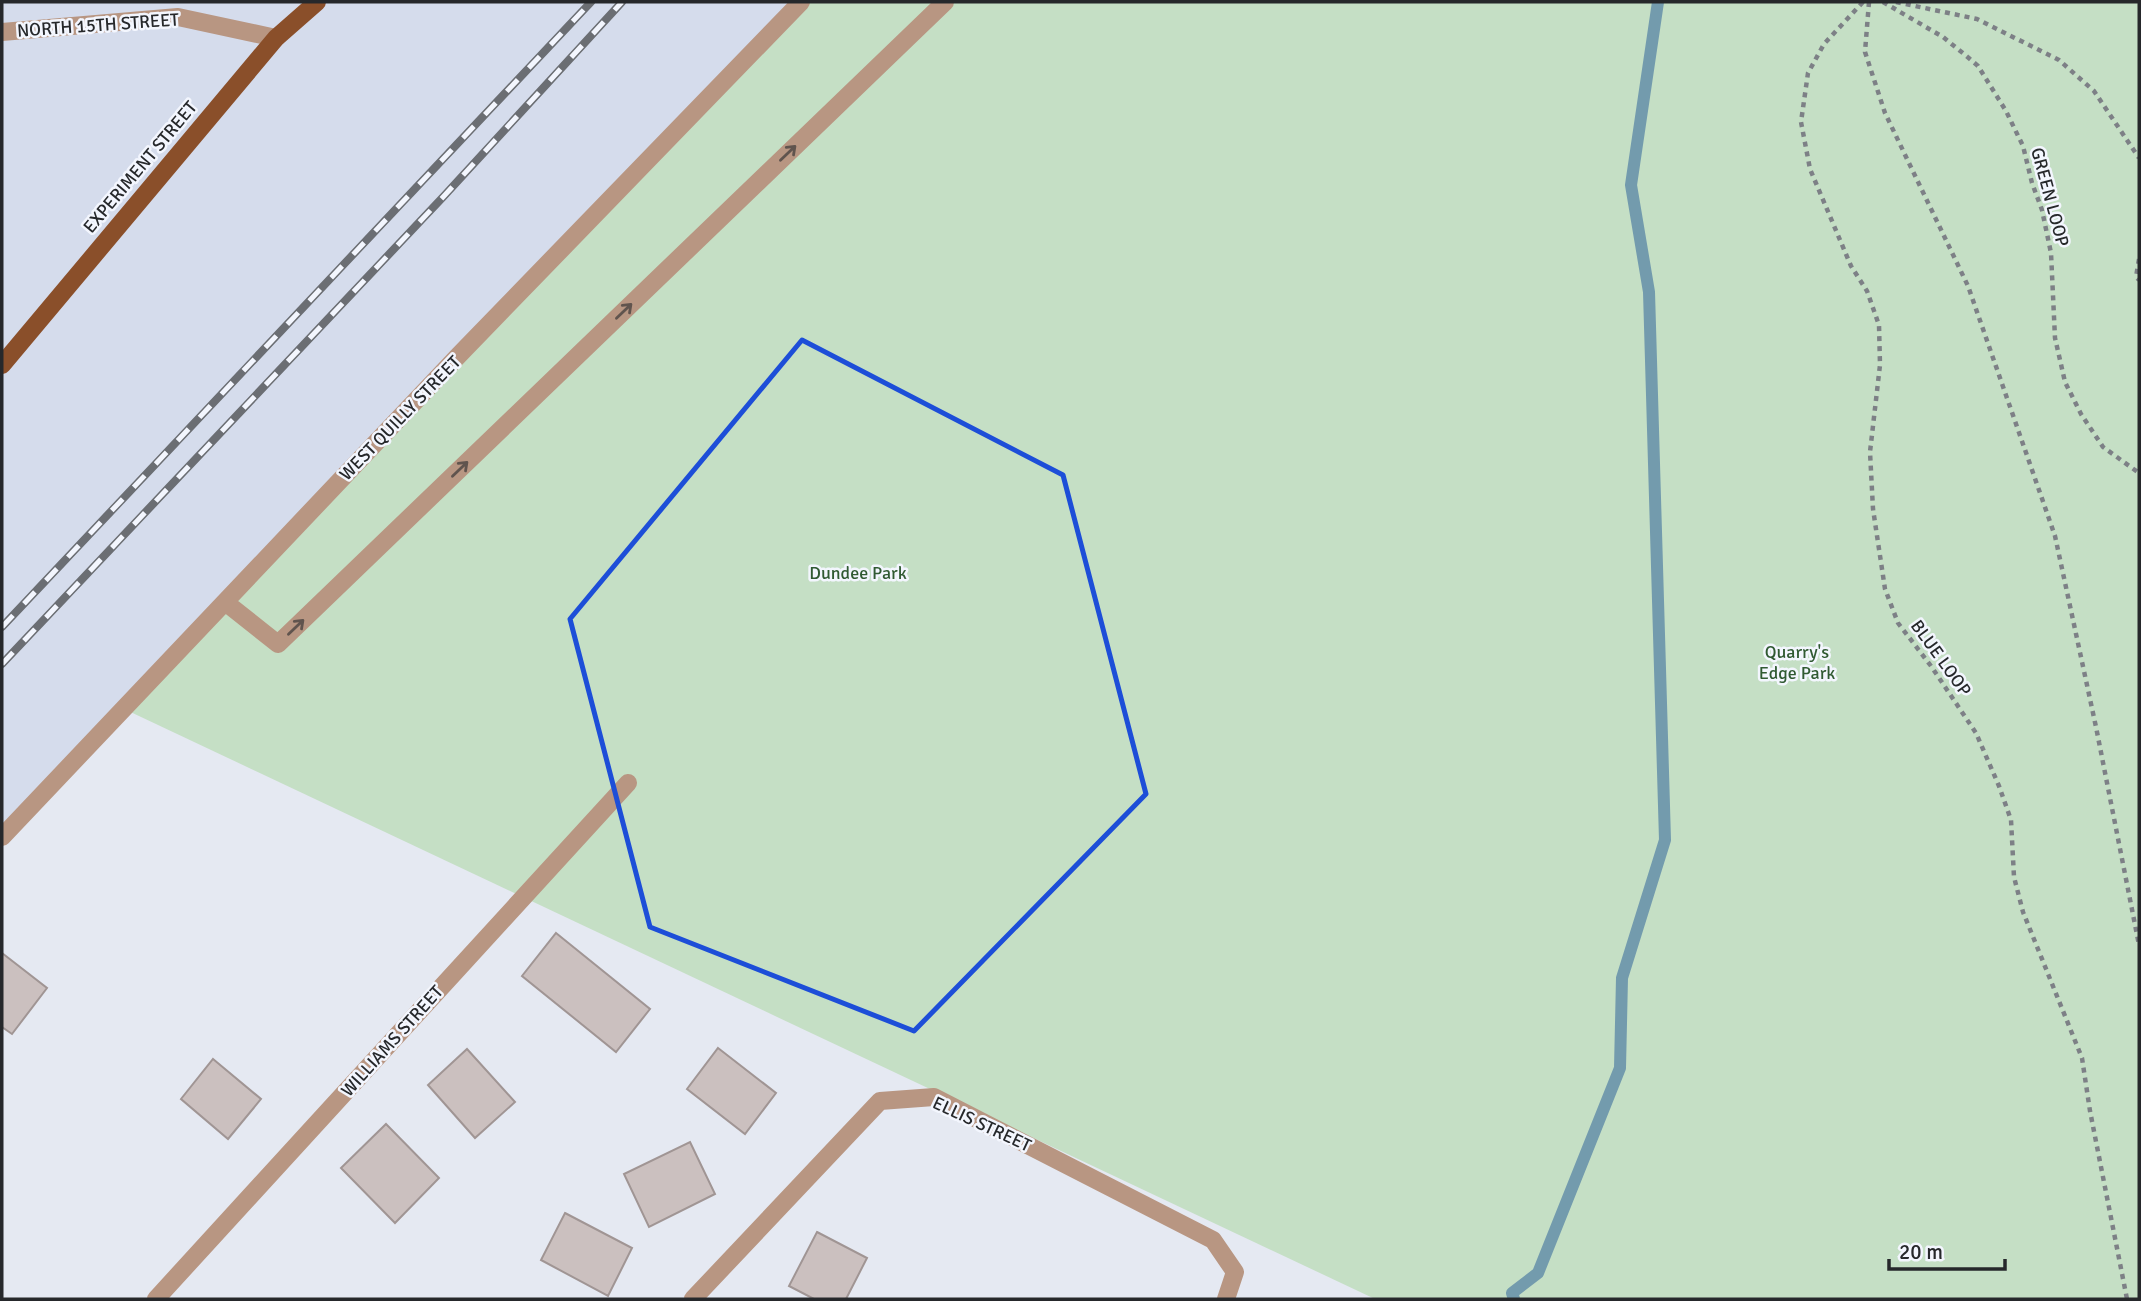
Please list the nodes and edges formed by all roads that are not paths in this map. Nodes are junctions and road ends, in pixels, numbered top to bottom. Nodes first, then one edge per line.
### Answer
1 (317, 2) edge
2 (802, 2) edge
3 (945, 2) edge
4 (2, 32) edge
5 (276, 38) junction
6 (2, 365) edge
7 (225, 602) junction
8 (628, 783) dead end
9 (2, 837) edge
10 (156, 1299) edge
11 (693, 1299) edge
12 (1226, 1299) edge

1 - 5 main road, EXPERIMENT STREET
2 - 7 street, WEST QUILLY STREET
7 -> 3 street
4 - 5 street, NORTH 15TH STREET
5 - 6 main road, EXPERIMENT STREET
7 - 9 street, WEST QUILLY STREET
8 - 10 street, WILLIAMS STREET
11 - 12 street, ELLIS STREET

